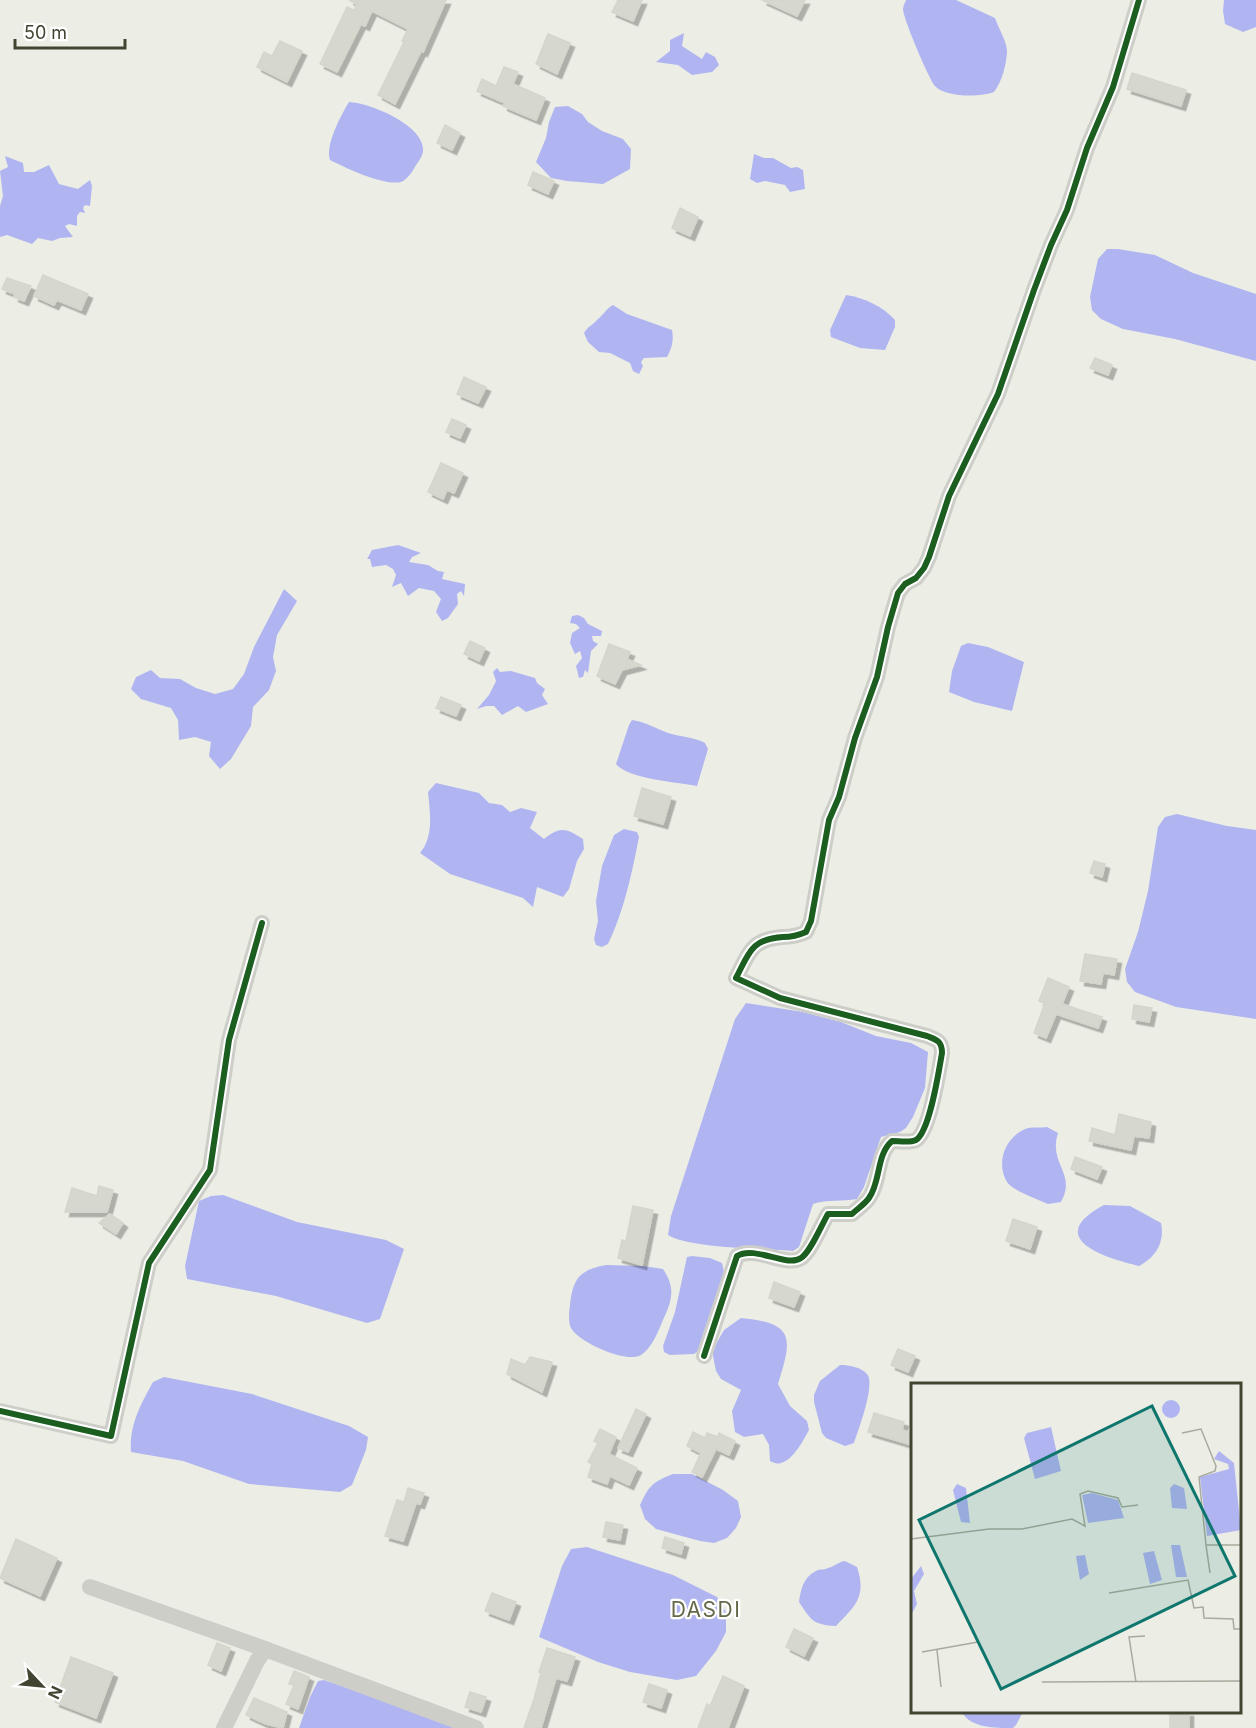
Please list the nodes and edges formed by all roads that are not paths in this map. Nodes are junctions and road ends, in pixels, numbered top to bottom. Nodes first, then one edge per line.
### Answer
1 (1139, 0) edge
2 (262, 923) dead end
3 (704, 1356) dead end
4 (0, 1411) edge
5 (90, 1587) dead end
6 (265, 1649) junction
7 (224, 1728) edge
8 (476, 1728) edge

1 - 3 street
2 - 4 street
5 - 6 street
6 - 7 street
6 - 8 street

